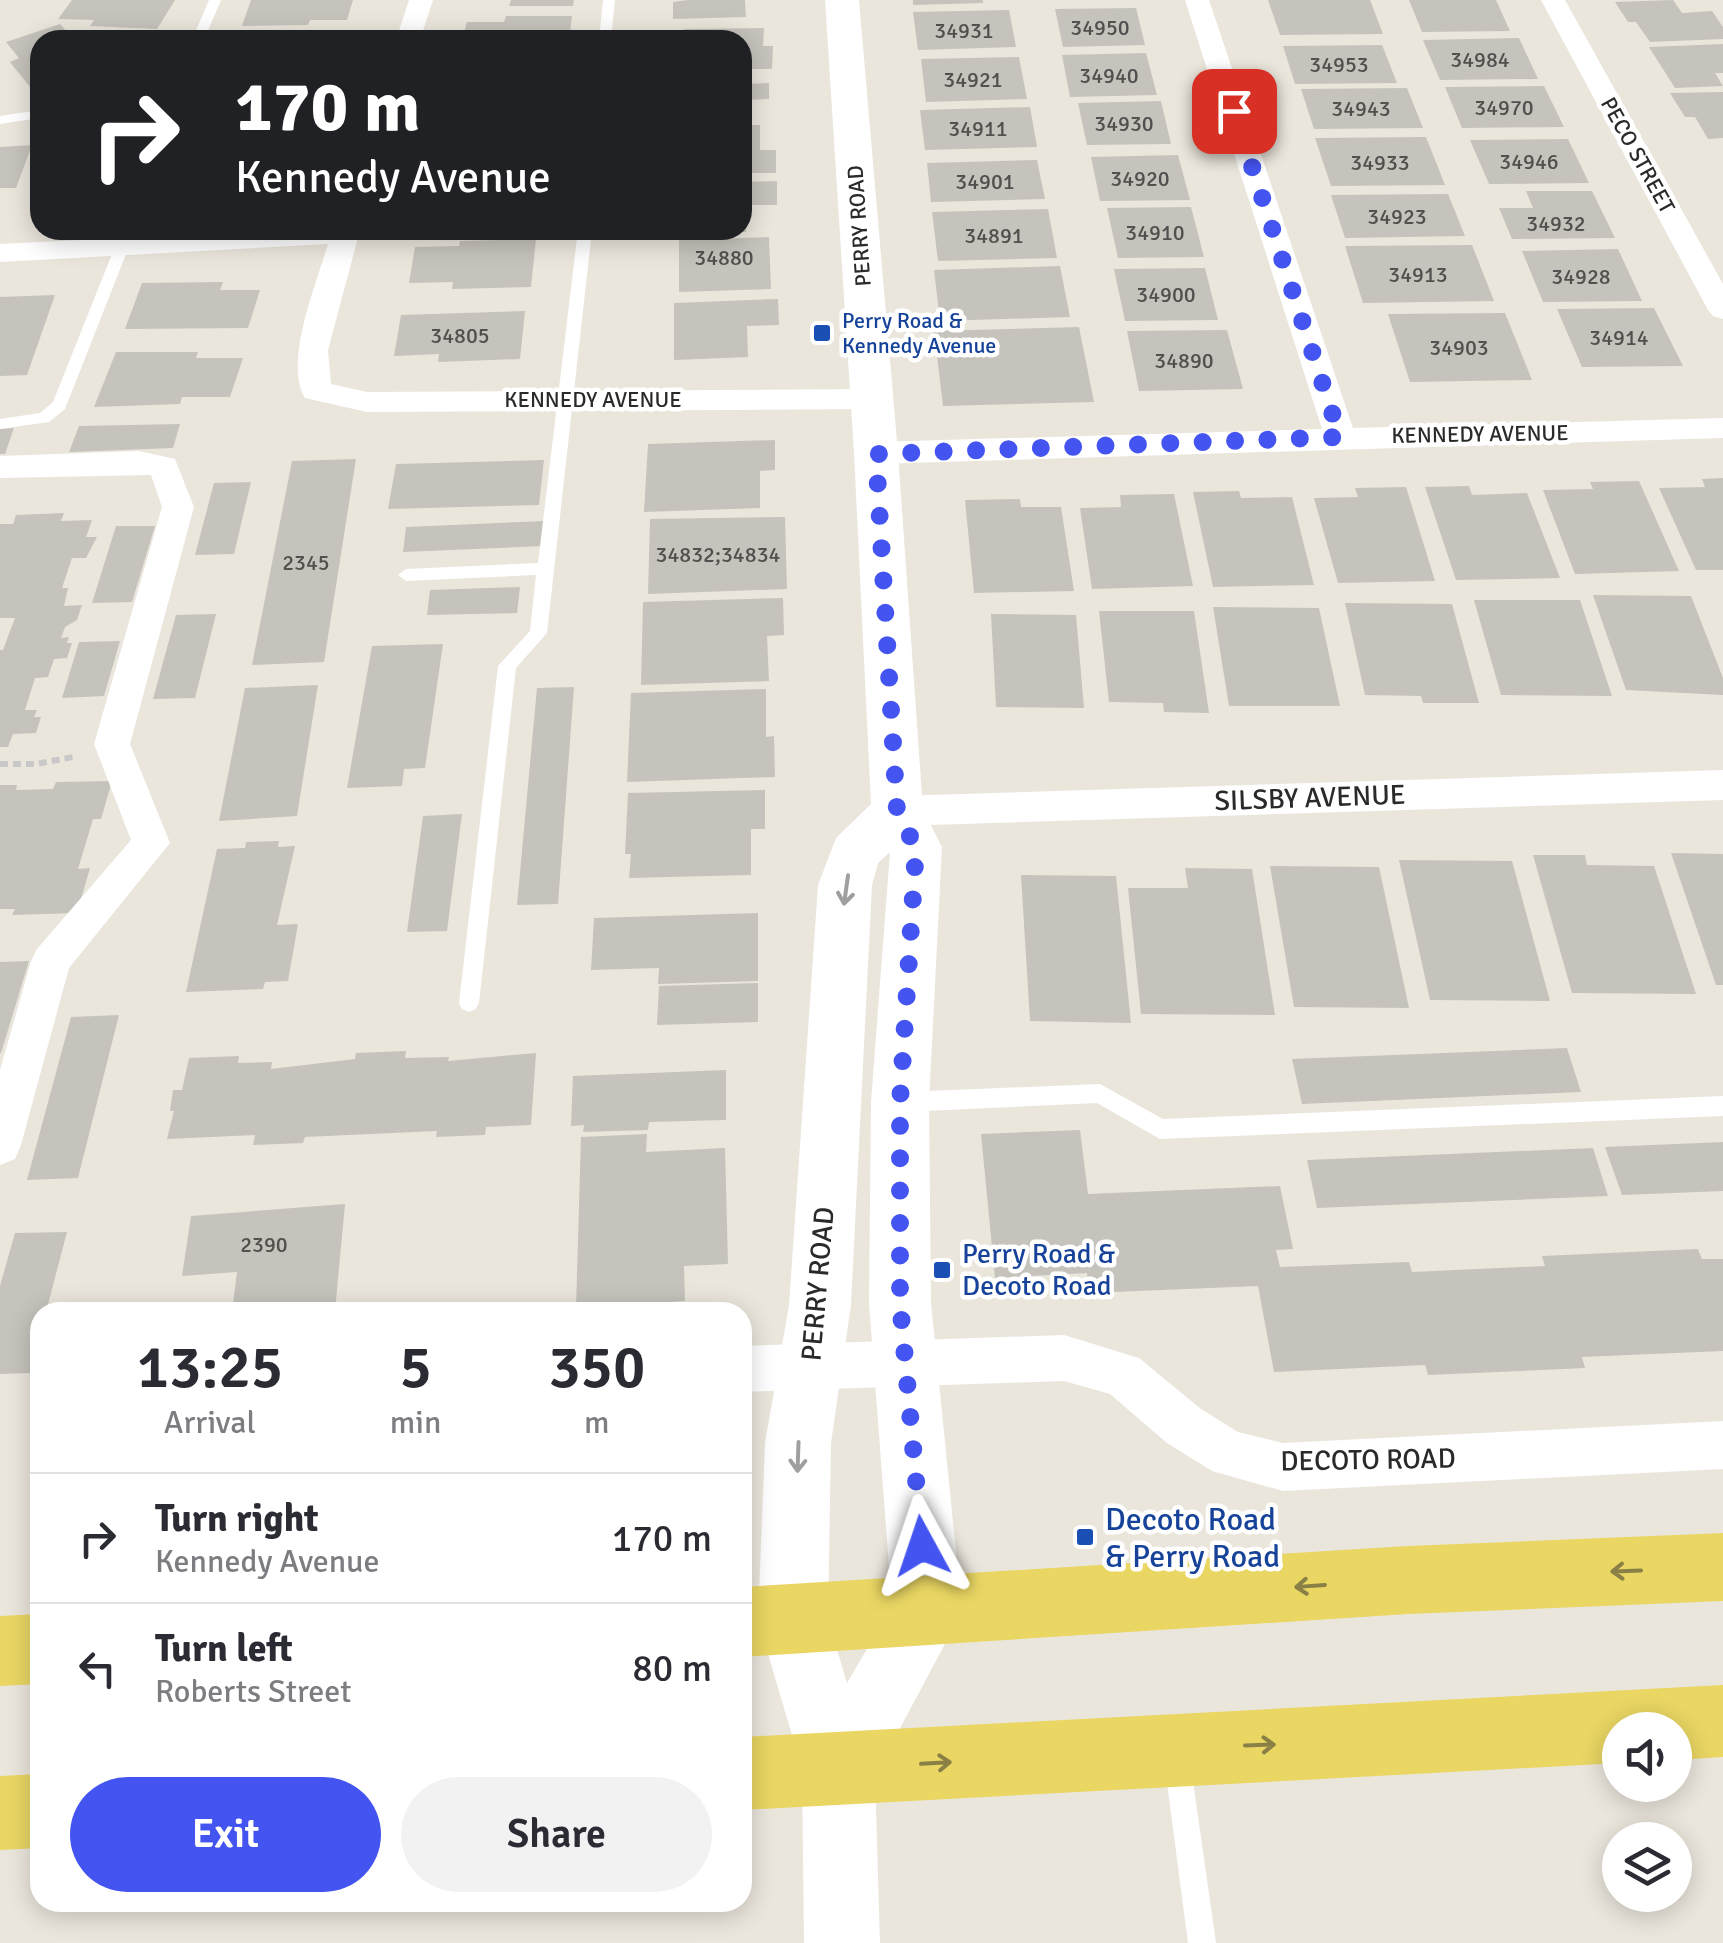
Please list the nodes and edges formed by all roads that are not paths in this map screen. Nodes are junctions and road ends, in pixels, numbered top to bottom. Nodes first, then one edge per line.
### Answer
1 (216, 0) edge
2 (421, 0) edge
3 (609, 0) edge
4 (842, 0) edge
5 (1197, 0) edge
6 (1553, 0) edge
7 (202, 30) edge
8 (411, 30) edge
9 (606, 30) edge
10 (30, 116) edge
11 (0, 120) edge
12 (181, 240) edge
13 (344, 240) edge
14 (584, 240) edge
15 (119, 243) edge
16 (0, 252) edge
17 (1723, 310) edge
18 (568, 398) junction
19 (872, 400) junction
20 (0, 424) edge
21 (1723, 428) edge
22 (1340, 437) junction
23 (876, 454) junction
24 (0, 467) edge
25 (546, 569) junction
26 (406, 575) dead end
27 (1723, 784) edge
28 (897, 811) junction
29 (469, 1004) dead end
30 (900, 1102) junction
31 (1723, 1106) edge
32 (0, 1144) edge
33 (905, 1363) junction
34 (811, 1367) junction
35 (752, 1369) edge
36 (1723, 1445) edge
37 (1723, 1567) edge
38 (927, 1612) junction
39 (768, 1621) edge
40 (30, 1649) edge
41 (0, 1650) edge
42 (1723, 1721) edge
43 (1176, 1748) junction
44 (838, 1769) junction
45 (752, 1773) edge
46 (30, 1811) edge
47 (0, 1812) edge
48 (842, 1943) edge
49 (1202, 1943) edge

1 - 7 lane
2 - 8 street
3 - 9 lane
4 - 19 street, PERRY ROAD
5 - 22 street
6 - 17 street, PECO STREET
10 - 11 lane
12 - 15 street
13 - 18 street, KENNEDY AVENUE
14 - 18 lane
15 - 16 street
15 - 20 lane
18 - 19 street, KENNEDY AVENUE
18 - 25 lane
19 - 23 street, PERRY ROAD
21 - 22 street, KENNEDY AVENUE
22 - 23 street, KENNEDY AVENUE
23 - 28 street, PERRY ROAD
24 - 32 street
25 - 26 lane
25 - 29 lane
27 - 28 street, SILSBY AVENUE
28 - 30 street, PERRY ROAD
28 -> 34 street, PERRY ROAD
30 - 31 lane
30 - 33 street, PERRY ROAD
33 - 34 street, DECOTO ROAD
33 - 36 street, DECOTO ROAD
33 - 38 street, PERRY ROAD
34 - 35 street, DECOTO ROAD
34 -> 39 street, PERRY ROAD
37 -> 38 main road
38 - 39 main road
38 - 44 street
39 - 44 street, PERRY ROAD
40 - 41 main road
43 -> 42 main road
44 -> 43 main road
43 - 49 lane
44 - 45 main road
44 - 48 street, PERRY ROAD
46 - 47 main road

